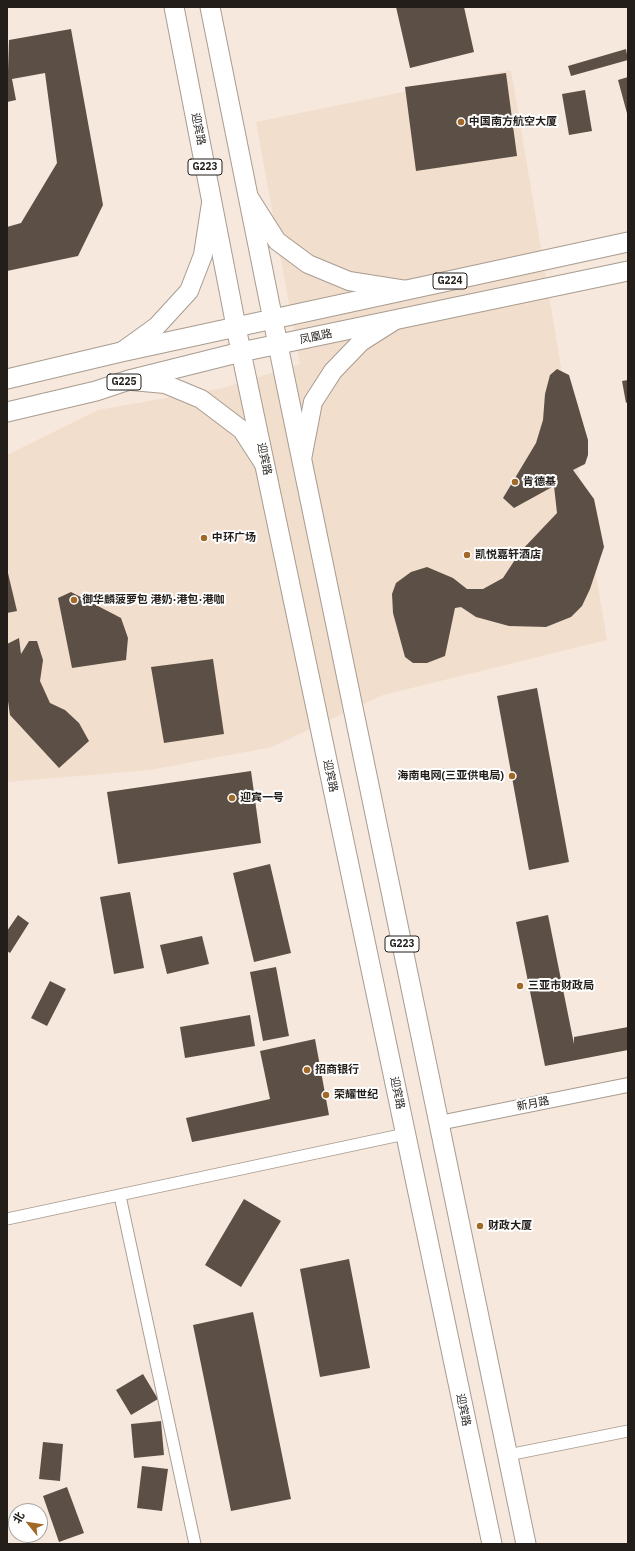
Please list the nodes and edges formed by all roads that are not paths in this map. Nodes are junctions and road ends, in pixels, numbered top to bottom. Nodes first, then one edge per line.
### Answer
1 (174, 7) edge
2 (210, 7) edge
3 (248, 194) junction
4 (211, 198) junction
5 (628, 242) edge
6 (628, 271) edge
7 (408, 290) junction
8 (273, 320) junction
9 (396, 320) junction
10 (236, 328) junction
11 (278, 345) junction
12 (120, 352) junction
13 (241, 352) junction
14 (7, 379) edge
15 (129, 380) junction
16 (7, 412) edge
17 (302, 460) junction
18 (265, 465) junction
19 (628, 1085) edge
20 (439, 1123) junction
21 (405, 1134) junction
22 (120, 1196) junction
23 (7, 1219) edge
24 (628, 1430) edge
25 (508, 1455) junction
26 (196, 1544) edge
27 (492, 1544) edge
28 (526, 1544) edge

1 - 4 highway, 迎宾路 / G223
2 - 3 highway, G223
3 - 7 main road
3 - 8 highway, G223
4 - 10 highway, 迎宾路 / G223
4 - 12 main road
5 - 7 highway, G224
6 - 9 highway, 凤凰路 / G224
7 - 8 highway, G224
8 - 10 highway
8 - 11 highway, G223
9 - 11 highway, 凤凰路 / G224
9 - 17 main road
10 - 12 highway
10 - 13 highway, 迎宾路 / G223
11 - 13 highway, 凤凰路 / G224
11 - 17 highway, G223
12 - 14 highway
13 - 15 highway, 凤凰路 / G225
13 - 18 highway, 迎宾路 / G223
15 - 16 highway, 凤凰路 / G225
15 - 18 main road
17 - 20 highway, G223
18 - 21 highway, 迎宾路 / G223
19 - 20 street, 新月路
20 - 25 highway, G223
21 - 22 street
21 - 27 highway, 迎宾路 / G223
22 - 23 street
22 - 26 street
24 - 25 street
25 - 28 highway, G223

